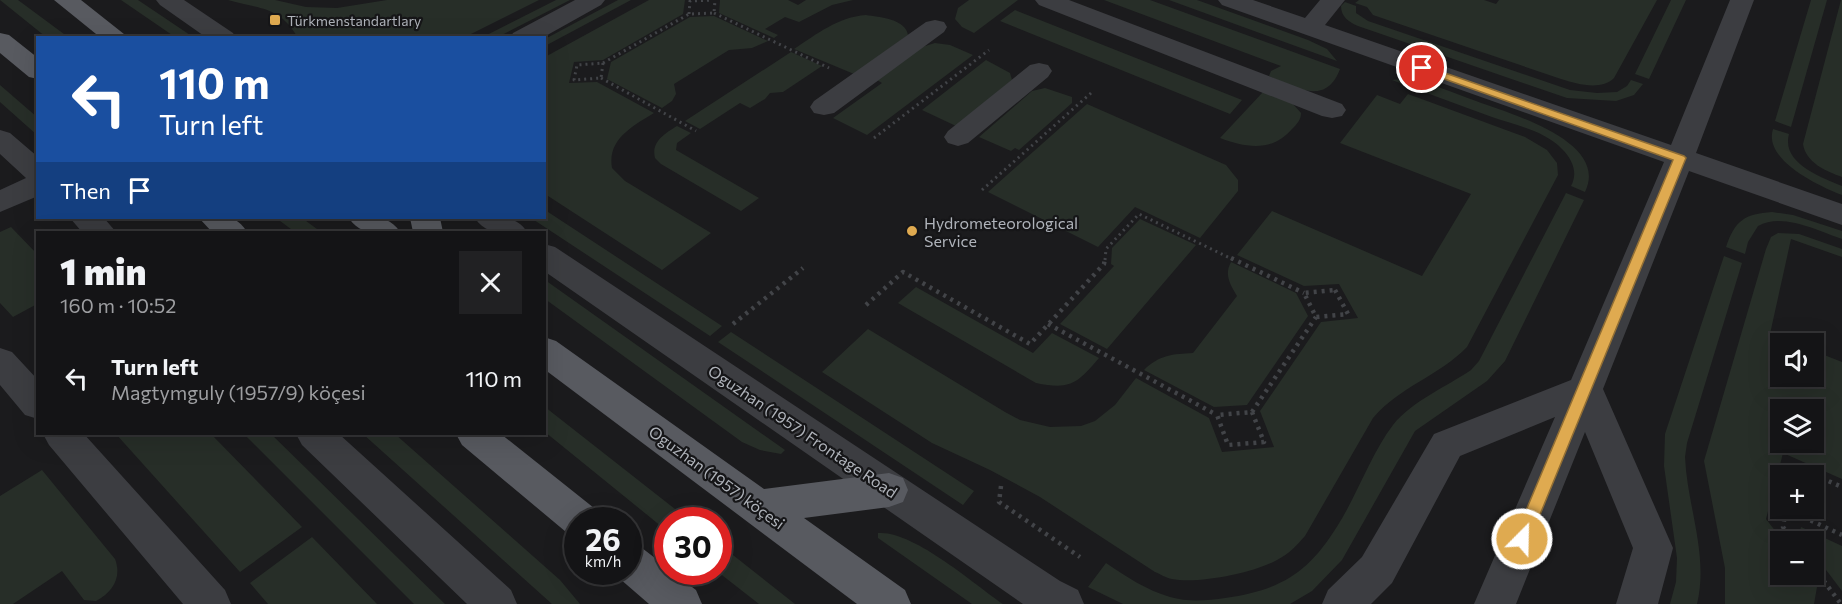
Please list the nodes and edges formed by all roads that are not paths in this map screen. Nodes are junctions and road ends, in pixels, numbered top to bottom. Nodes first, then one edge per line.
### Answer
1 (66, 0) edge
2 (168, 0) edge
3 (593, 0) edge
4 (1047, 0) edge
5 (1230, 0) edge
6 (1333, 0) edge
7 (1742, 0) edge
8 (935, 27) dead end
9 (1308, 28) junction
10 (114, 36) edge
11 (221, 36) edge
12 (526, 36) edge
13 (0, 40) edge
14 (36, 69) edge
15 (1039, 71) dead end
16 (824, 107) dead end
17 (1332, 110) dead end
18 (958, 137) dead end
19 (0, 139) edge
20 (1680, 158) junction
21 (36, 172) edge
22 (36, 185) edge
23 (0, 202) edge
24 (1842, 215) edge
25 (86, 219) edge
26 (215, 219) edge
27 (366, 219) edge
28 (492, 219) edge
29 (100, 231) edge
30 (231, 231) edge
31 (384, 231) edge
32 (510, 231) edge
33 (546, 256) edge
34 (546, 351) edge
35 (0, 361) edge
36 (1585, 389) junction
37 (36, 403) edge
38 (63, 435) edge
39 (316, 435) edge
40 (476, 435) edge
41 (889, 490) junction
42 (564, 507) edge
43 (758, 507) junction
44 (642, 575) edge
45 (667, 599) edge
46 (210, 604) edge
47 (496, 604) edge
48 (890, 604) edge
49 (1063, 604) edge
50 (1344, 604) edge
51 (1495, 604) edge
52 (1637, 604) edge

1 - 10 main road
2 - 11 street
3 - 12 street
4 - 17 street
5 - 9 street
6 - 9 street
7 - 20 street
8 - 16 street
9 - 20 street
13 - 14 main road
15 - 18 street
19 - 21 street
20 - 24 street
20 - 36 street
22 - 23 street
25 - 29 street
26 - 30 main road
27 - 31 main road
28 - 32 street
33 - 41 street, Oguzhan (1957) Frontage Road
34 - 43 main road, Oguzhan (1957) köçesi
35 - 37 street
36 - 50 street
36 - 51 street
36 - 52 street
38 - 46 street
39 - 47 street
40 - 42 main road
41 - 43 main road
41 - 49 street, Oguzhan (1957) Frontage Road
43 - 48 main road, Oguzhan (1957) köçesi
44 - 45 main road

